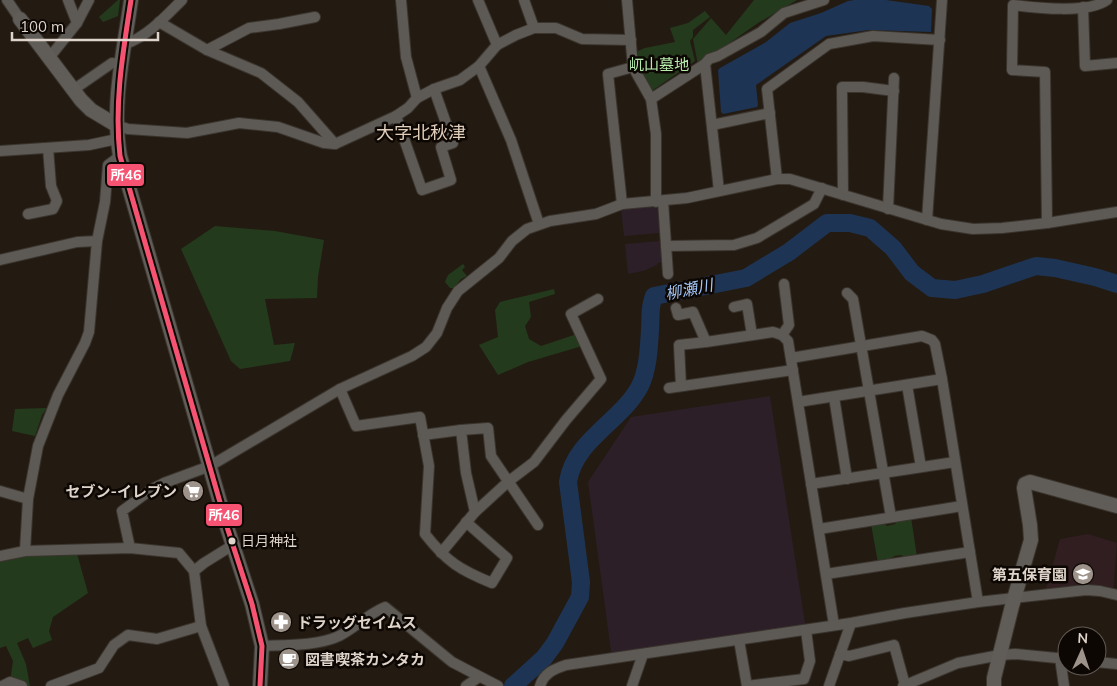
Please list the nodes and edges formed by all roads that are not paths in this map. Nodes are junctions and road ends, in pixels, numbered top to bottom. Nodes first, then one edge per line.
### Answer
1 (7, 0) edge
2 (68, 0) edge
3 (88, 0) edge
4 (131, 0) edge
5 (182, 0) edge
6 (402, 0) edge
7 (478, 0) edge
8 (524, 0) edge
9 (627, 0) edge
10 (824, 0) edge
11 (942, 0) edge
12 (1107, 0) edge
13 (1083, 7) junction
14 (315, 17) dead end
15 (20, 19) joint
16 (159, 22) junction
17 (77, 23) junction
18 (534, 28) junction
19 (630, 40) junction
20 (940, 40) junction
21 (125, 44) junction
22 (497, 45) junction
23 (207, 50) junction
24 (49, 58) junction
25 (1117, 63) edge
26 (122, 64) junction
27 (706, 64) junction
28 (479, 66) junction
29 (633, 67) junction
30 (894, 78) dead end
31 (434, 89) junction
32 (73, 90) junction
33 (894, 91) junction
34 (417, 98) junction
35 (650, 99) junction
36 (770, 113) junction
37 (396, 116) junction
38 (712, 125) junction
39 (117, 132) junction
40 (335, 144) junction
41 (48, 148) junction
42 (0, 151) edge
43 (120, 156) junction
44 (777, 179) junction
45 (822, 188) junction
46 (719, 191) junction
47 (843, 195) junction
48 (660, 202) junction
49 (622, 204) junction
50 (888, 209) junction
51 (1117, 212) edge
52 (28, 214) dead end
53 (927, 220) junction
54 (1047, 223) junction
55 (539, 224) junction
56 (97, 241) junction
57 (666, 246) junction
58 (0, 260) edge
59 (668, 274) dead end
60 (784, 284) dead end
61 (847, 293) dead end
62 (598, 299) dead end
63 (734, 306) dead end
64 (676, 308) dead end
65 (752, 334) junction
66 (782, 335) junction
67 (706, 342) junction
68 (862, 347) junction
69 (791, 358) junction
70 (793, 370) junction
71 (942, 379) junction
72 (907, 385) junction
73 (680, 386) junction
74 (669, 388) dead end
75 (340, 389) junction
76 (870, 391) junction
77 (834, 397) junction
78 (798, 402) junction
79 (461, 430) junction
80 (423, 435) junction
81 (955, 462) junction
82 (210, 466) junction
83 (921, 467) junction
84 (883, 473) junction
85 (847, 479) junction
86 (509, 481) junction
87 (811, 484) junction
88 (0, 491) edge
89 (28, 499) junction
90 (962, 506) junction
91 (1117, 506) edge
92 (475, 512) junction
93 (890, 517) junction
94 (466, 522) junction
95 (538, 525) dead end
96 (818, 529) junction
97 (233, 545) junction
98 (130, 548) junction
99 (25, 551) junction
100 (970, 552) junction
101 (441, 553) junction
102 (0, 556) edge
103 (194, 571) junction
104 (826, 574) junction
105 (1117, 595) edge
106 (1014, 598) junction
107 (978, 602) junction
108 (851, 623) junction
109 (201, 626) junction
110 (834, 626) junction
111 (806, 630) junction
112 (739, 640) junction
113 (262, 646) junction
114 (643, 654) junction
115 (840, 654) junction
116 (1000, 655) junction
117 (1057, 658) edge
118 (480, 677) junction
119 (2, 686) edge
120 (22, 686) edge
121 (51, 686) edge
122 (224, 686) edge
123 (260, 686) edge
124 (466, 686) edge
125 (498, 686) edge
126 (540, 686) edge
127 (632, 686) edge
128 (829, 686) edge
129 (904, 686) edge
130 (994, 686) edge

1 - 15 street
2 - 17 street
3 - 17 street
4 - 21 street
5 - 16 street
6 - 34 street
7 - 22 street
8 - 18 street
9 - 19 street
10 - 27 street
11 - 20 street
12 - 13 street
13 - 25 street
13 - 54 street
14 - 23 street
15 - 24 street
16 - 21 street
16 - 23 street
17 - 24 street
18 - 19 street
18 - 22 street
19 - 29 street
20 - 36 street
20 - 53 street
21 - 26 street
22 - 28 street
23 - 40 street
24 - 32 street
26 - 32 street
26 - 39 street
27 - 35 street
27 - 38 street
28 - 31 street
28 - 55 street
29 - 35 street
29 - 49 street
30 - 33 street
31 - 34 street
31 - 37 street
32 - 39 street
33 - 47 street
33 - 50 street
34 - 37 street
35 - 48 street
36 - 38 street
36 - 44 street
37 - 40 street
38 - 46 street
39 - 40 street
39 - 41 street
39 - 43 street
41 - 42 street
41 - 52 street
43 - 56 street
43 - 82 street
44 - 45 street
44 - 46 street
45 - 47 street
45 - 57 street
46 - 48 street
47 - 50 street
48 - 49 street
48 - 57 street
49 - 55 street
50 - 53 street
51 - 54 street
53 - 54 street
55 - 75 street
56 - 58 street
56 - 89 street
57 - 59 street
60 - 66 street
61 - 68 street
62 - 86 street
63 - 65 street
64 - 67 street
65 - 66 street
65 - 67 street
66 - 69 street
67 - 73 street
68 - 69 street
68 - 71 street
68 - 76 street
69 - 70 street
70 - 73 street
70 - 78 street
71 - 72 street
71 - 81 street
72 - 76 street
72 - 83 street
73 - 74 street
75 - 80 street
75 - 82 street
76 - 77 street
76 - 84 street
77 - 78 street
77 - 85 street
78 - 87 street
79 - 80 street
79 - 86 street
79 - 92 street
80 - 101 street
81 - 83 street
81 - 90 street
82 - 97 street
82 - 98 street
83 - 84 street
84 - 85 street
84 - 93 street
85 - 87 street
86 - 92 street
86 - 95 street
87 - 96 street
88 - 89 street
89 - 99 street
90 - 93 street
90 - 100 street
91 - 106 street
92 - 94 street
93 - 96 street
94 - 101 street
94 - 101 street
96 - 104 street
97 - 103 street
97 - 113 street
98 - 99 street
98 - 103 street
99 - 102 street
100 - 104 street
100 - 107 street
103 - 109 street
104 - 110 street
105 - 106 street
106 - 107 street
106 - 116 street
107 - 108 street
108 - 110 street
108 - 115 street
109 - 121 street
109 - 122 street
110 - 111 street
111 - 112 street
111 - 112 street
112 - 114 street
113 - 118 street
113 - 123 street
114 - 126 street
114 - 127 street
115 - 128 street
115 - 129 street
116 - 117 street
116 - 129 street
116 - 130 street
118 - 124 street
118 - 125 street
119 - 120 street

